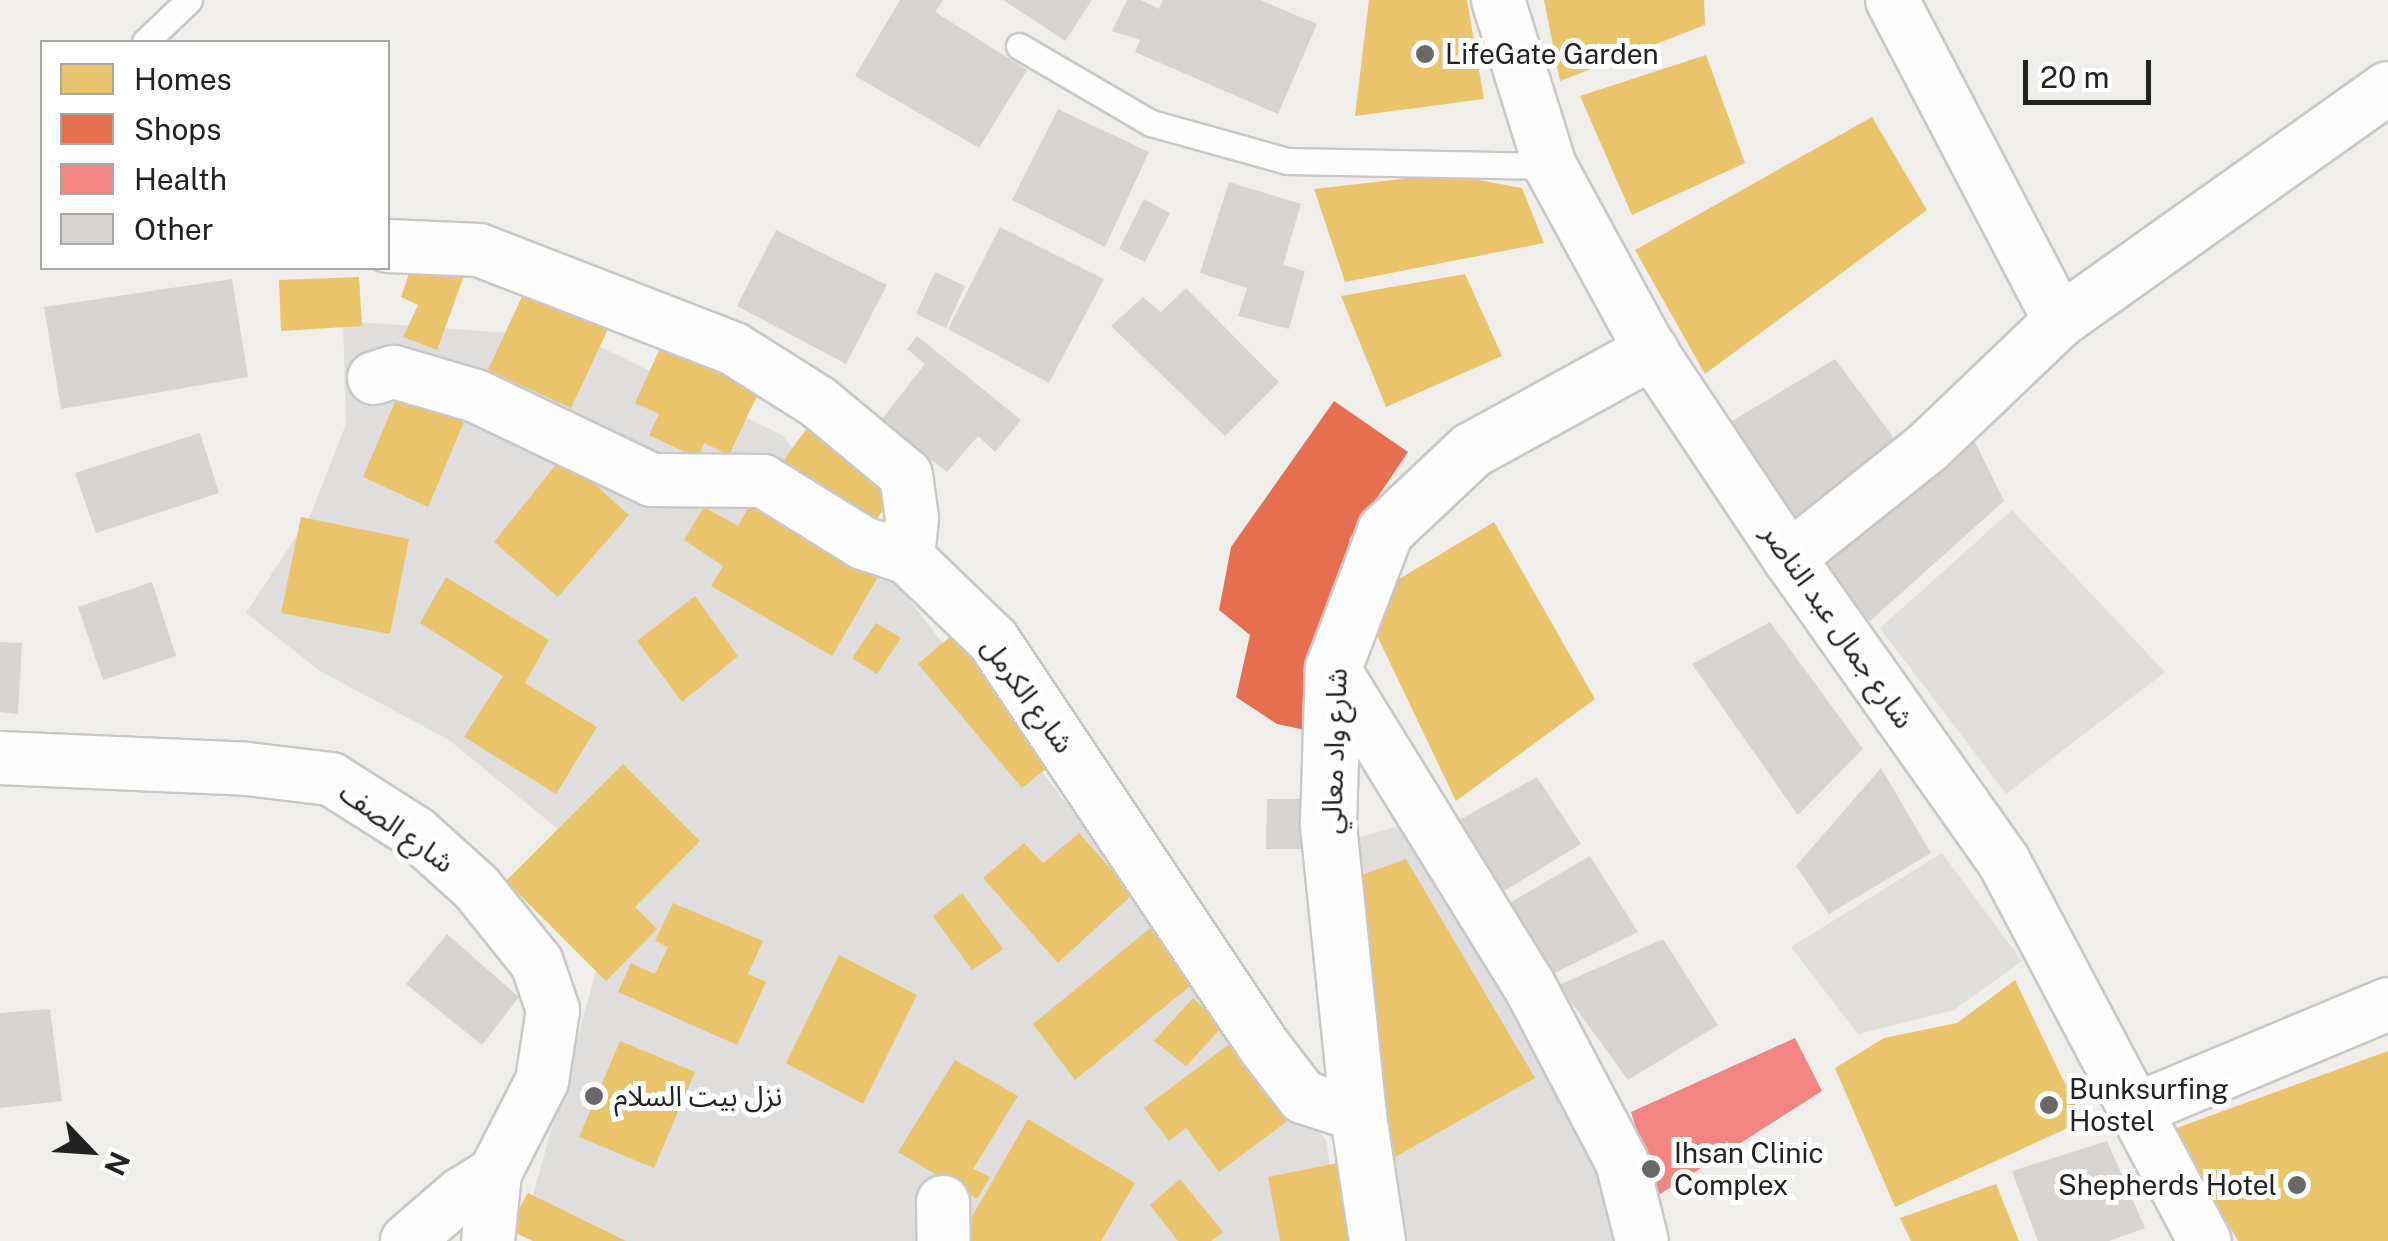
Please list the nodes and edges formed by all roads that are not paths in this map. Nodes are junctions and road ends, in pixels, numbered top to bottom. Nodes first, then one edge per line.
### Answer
1 (189, 0) edge
2 (1498, 0) edge
3 (1892, 0) edge
4 (148, 40) edge
5 (1020, 46) dead end
6 (2388, 88) edge
7 (1550, 166) junction
8 (390, 246) edge
9 (2060, 321) junction
10 (1651, 351) junction
11 (374, 378) dead end
12 (908, 558) junction
13 (1789, 558) junction
14 (1333, 668) junction
15 (0, 758) edge
16 (2388, 1004) edge
17 (2134, 1110) junction
18 (1358, 1115) junction
19 (495, 1173) junction
20 (407, 1241) edge
21 (488, 1241) edge
22 (1377, 1241) edge
23 (1642, 1241) edge
24 (2205, 1241) edge

1 - 4 lane
2 - 7 street, شارع جمال عبد الناصر
3 - 9 street
5 - 7 lane
6 - 9 street
7 - 10 street, شارع جمال عبد الناصر
8 - 12 street
9 - 13 street
10 - 13 street, شارع جمال عبد الناصر
10 - 14 street, شارع واد معالي
11 - 12 street
12 - 18 street, شارع الكرمل
13 - 17 street, شارع جمال عبد الناصر
14 - 18 street, شارع واد معالي
14 - 23 street
15 - 19 street, شارع الصف
16 - 17 street
17 - 24 street, شارع جمال عبد الناصر
18 - 22 street, شارع واد معالي
19 - 20 street, شارع الصف
19 - 21 street

